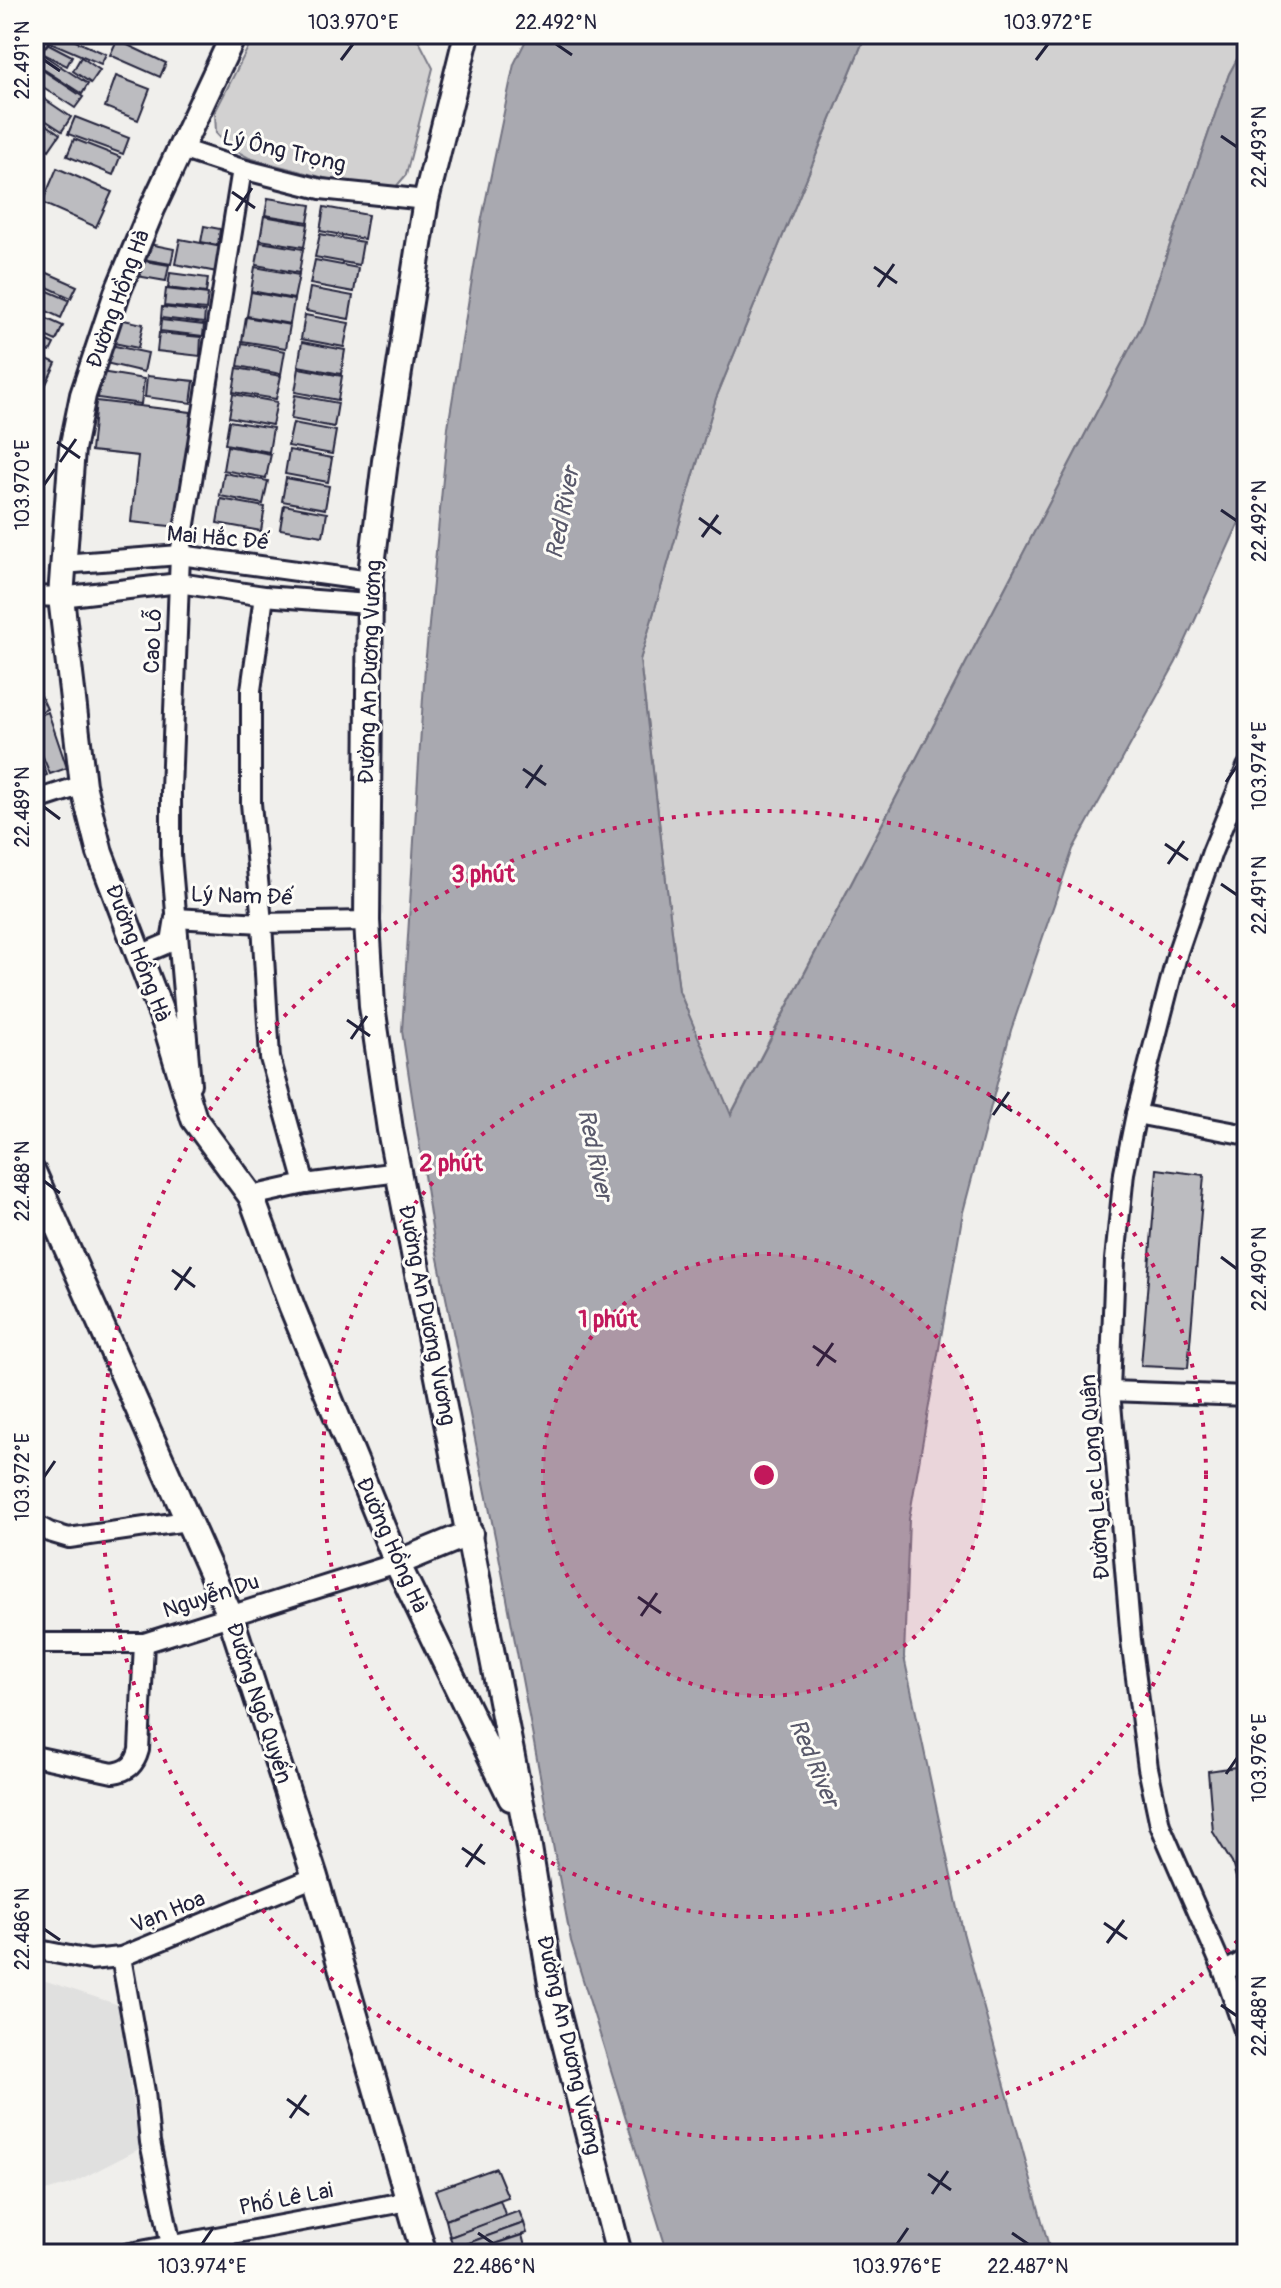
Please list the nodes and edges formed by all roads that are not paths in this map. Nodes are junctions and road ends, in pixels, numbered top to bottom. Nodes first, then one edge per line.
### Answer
1 (234, 34) edge
2 (467, 34) edge
3 (181, 149) junction
4 (242, 169) junction
5 (426, 200) junction
6 (180, 555) junction
7 (62, 564) junction
8 (179, 583) junction
9 (369, 592) junction
10 (34, 596) edge
11 (264, 596) junction
12 (61, 597) junction
13 (1247, 767) edge
14 (83, 785) junction
15 (34, 801) edge
16 (175, 918) junction
17 (367, 921) junction
18 (262, 923) junction
19 (140, 955) junction
20 (1136, 1114) junction
21 (194, 1119) junction
22 (1247, 1135) edge
23 (399, 1172) junction
24 (34, 1174) edge
25 (305, 1184) junction
26 (251, 1196) junction
27 (1110, 1391) junction
28 (1247, 1396) edge
29 (187, 1521) junction
30 (36, 1522) edge
31 (470, 1533) junction
32 (397, 1563) junction
33 (230, 1615) junction
34 (34, 1643) edge
35 (144, 1643) junction
36 (34, 1756) edge
37 (526, 1829) junction
38 (315, 1877) junction
39 (34, 1949) edge
40 (121, 1957) junction
41 (1247, 1959) edge
42 (1224, 1972) junction
43 (1247, 2039) edge
44 (409, 2201) junction
45 (171, 2245) junction
46 (125, 2254) edge
47 (424, 2254) edge
48 (619, 2254) edge

1 - 3 street, Đường Hồng Hà
2 - 5 street, Đường An Dương Vương
3 - 4 street, Lý Ông Trọng
3 - 7 street, Đường Hồng Hà
4 - 5 street, Lý Ông Trọng
4 - 6 street, Cao Lỗ
5 - 9 street, Đường An Dương Vương
6 - 7 street, Mai Hắc Đế
6 - 8 street, Cao Lỗ
6 - 9 street, Mai Hắc Đế
7 - 12 street, Đường Hồng Hà
8 - 11 street
8 - 12 street
8 - 16 street, Cao Lỗ
9 - 11 street
9 - 17 street, Đường An Dương Vương
10 - 12 street
11 - 18 street
12 - 14 street, Đường Hồng Hà
13 - 20 street, Đường Lạc Long Quân
14 - 15 street
14 - 19 street, Đường Hồng Hà
16 - 18 street, Lý Nam Đế
16 - 19 street, Lý Nam Đế
16 - 21 street, Cao Lỗ
17 - 18 street, Lý Nam Đế
17 - 23 street, Đường An Dương Vương
18 - 25 street
19 - 21 street, Đường Hồng Hà
20 - 22 street
20 - 27 street, Đường Lạc Long Quân
21 - 26 street, Đường Hồng Hà
23 - 25 street
23 - 31 street, Đường An Dương Vương
24 - 29 street, Đường Ngô Quyến
25 - 26 street
26 - 32 street, Đường Hồng Hà
27 - 28 street
27 - 42 street, Đường Lạc Long Quân
29 - 30 street
29 - 33 street, Đường Ngô Quyến
31 - 32 street
31 - 37 street, Đường An Dương Vương
32 - 33 street, Nguyễn Du
32 - 37 street, Đường Hồng Hà
33 - 35 street, Nguyễn Du
33 - 38 street, Đường Ngô Quyến
34 - 35 street, Nguyễn Du
35 - 36 street
37 - 48 street, Đường An Dương Vương
38 - 40 street, Vạn Hoa
38 - 44 street, Đường Ngô Quyến
39 - 40 street, Vạn Hoa
40 - 45 street
41 - 42 street
42 - 43 street, Đường Lạc Long Quân
44 - 45 street, Phố Lê Lai
44 - 47 street, Đường Ngô Quyến
45 - 46 street, Phố Lê Lai

